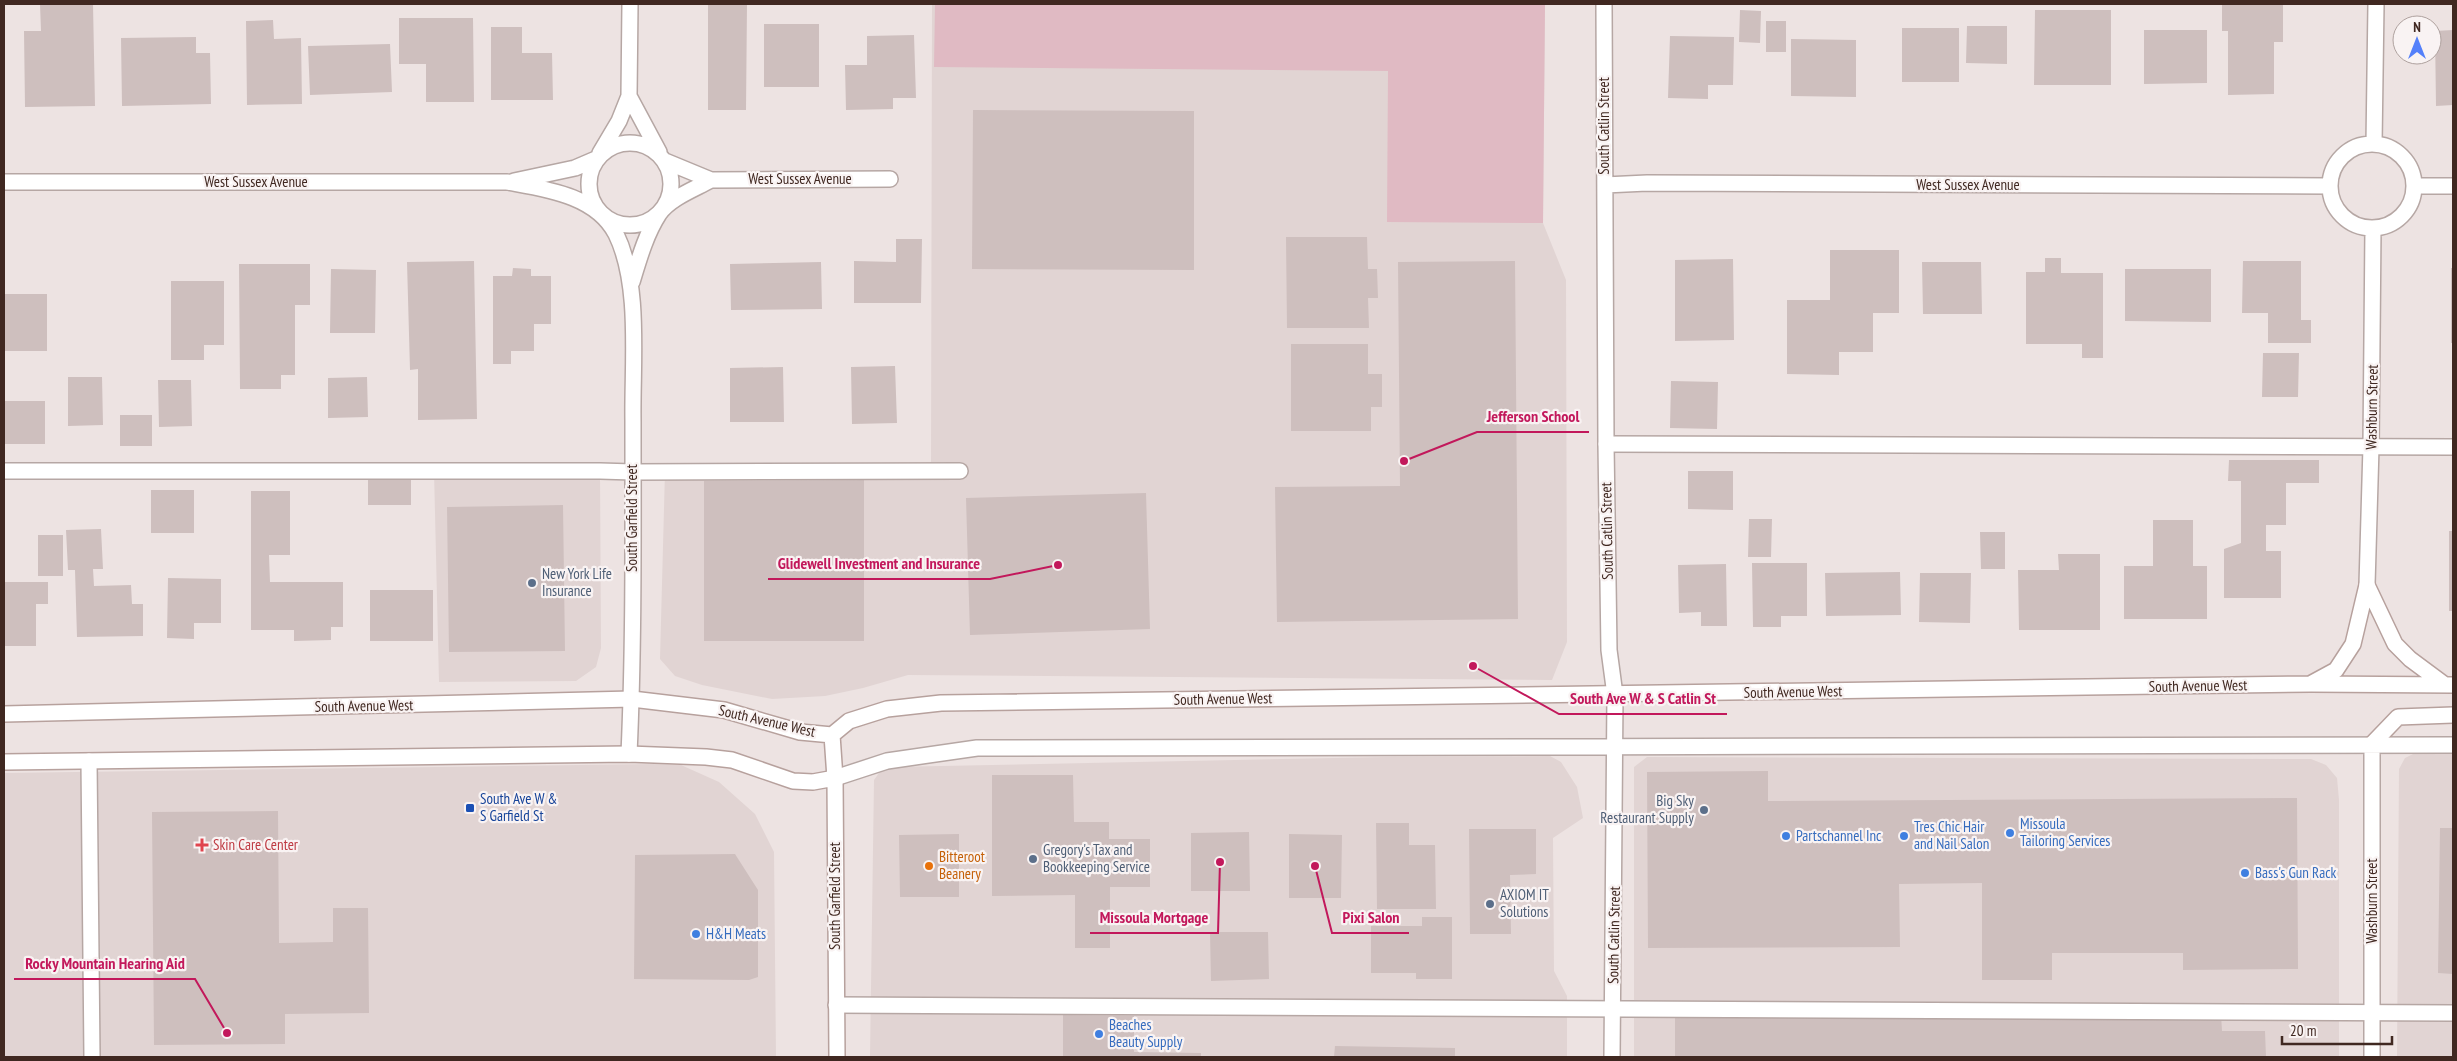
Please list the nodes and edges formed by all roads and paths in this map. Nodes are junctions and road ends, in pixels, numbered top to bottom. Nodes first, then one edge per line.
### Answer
1 (630, 4) edge
2 (1604, 4) edge
3 (2376, 4) edge
4 (629, 96) junction
5 (2374, 144) junction
6 (596, 159) junction
7 (665, 160) junction
8 (890, 179) dead end
9 (711, 180) junction
10 (4, 182) edge
11 (507, 182) junction
12 (1605, 185) junction
13 (2330, 186) junction
14 (2414, 186) junction
15 (2453, 186) edge
16 (598, 211) junction
17 (660, 212) junction
18 (2373, 228) junction
19 (632, 282) junction
20 (1606, 444) junction
21 (2371, 447) junction
22 (2453, 447) edge
23 (4, 471) edge
24 (960, 471) dead end
25 (633, 472) junction
26 (2367, 585) junction
27 (2311, 684) junction
28 (2449, 685) edge
29 (1615, 695) junction
30 (632, 700) junction
31 (4, 714) edge
32 (2453, 715) edge
33 (832, 735) junction
34 (2372, 744) junction
35 (2453, 745) edge
36 (1615, 747) junction
37 (629, 754) junction
38 (88, 761) junction
39 (4, 762) edge
40 (835, 778) junction
41 (836, 1005) junction
42 (1613, 1008) junction
43 (2372, 1012) junction
44 (2453, 1014) edge
45 (92, 1057) edge
46 (837, 1057) edge
47 (1612, 1057) edge
48 (2372, 1057) edge

1 - 4 street
2 - 12 street, South Catlin Street
3 - 5 street
4 - 6 street
4 - 7 street
5 - 13 street
5 - 14 street
6 - 7 street
6 - 11 street, West Sussex Avenue
6 - 16 street
7 - 9 street, West Sussex Avenue
7 - 17 street
8 - 9 street, West Sussex Avenue
9 - 17 street, West Sussex Avenue
10 - 11 street, West Sussex Avenue
11 - 16 street, West Sussex Avenue
12 - 13 street, West Sussex Avenue
12 - 20 street, South Catlin Street
13 - 18 street
14 - 15 street
14 - 18 street
16 - 17 street
16 - 19 street, South Garfield Street
17 - 19 street, South Garfield Street
18 - 21 street, Washburn Street
19 - 25 street, South Garfield Street
20 - 21 street
20 - 29 street, South Catlin Street
21 - 22 street
21 - 26 street, Washburn Street
23 - 25 street
24 - 25 street
25 - 30 street, South Garfield Street
26 - 27 street, Washburn Street
26 - 28 street
27 - 28 street, South Avenue West
27 - 29 street, South Avenue West
29 - 33 street, South Avenue West
29 - 36 street, South Catlin Street
30 - 31 street, South Avenue West
30 - 33 street, South Avenue West
30 - 37 street, South Garfield Street
32 - 34 street
33 - 40 street, South Garfield Street
34 - 35 street
34 - 36 street
34 - 43 street, Washburn Street
36 - 40 street
36 - 42 street, South Catlin Street
37 - 38 street
37 - 40 street
38 - 39 street
38 - 45 street
40 - 41 street, South Garfield Street
41 - 42 street
41 - 46 street, South Garfield Street
42 - 43 street
42 - 47 street, South Catlin Street
43 - 44 street
43 - 48 street, Washburn Street

